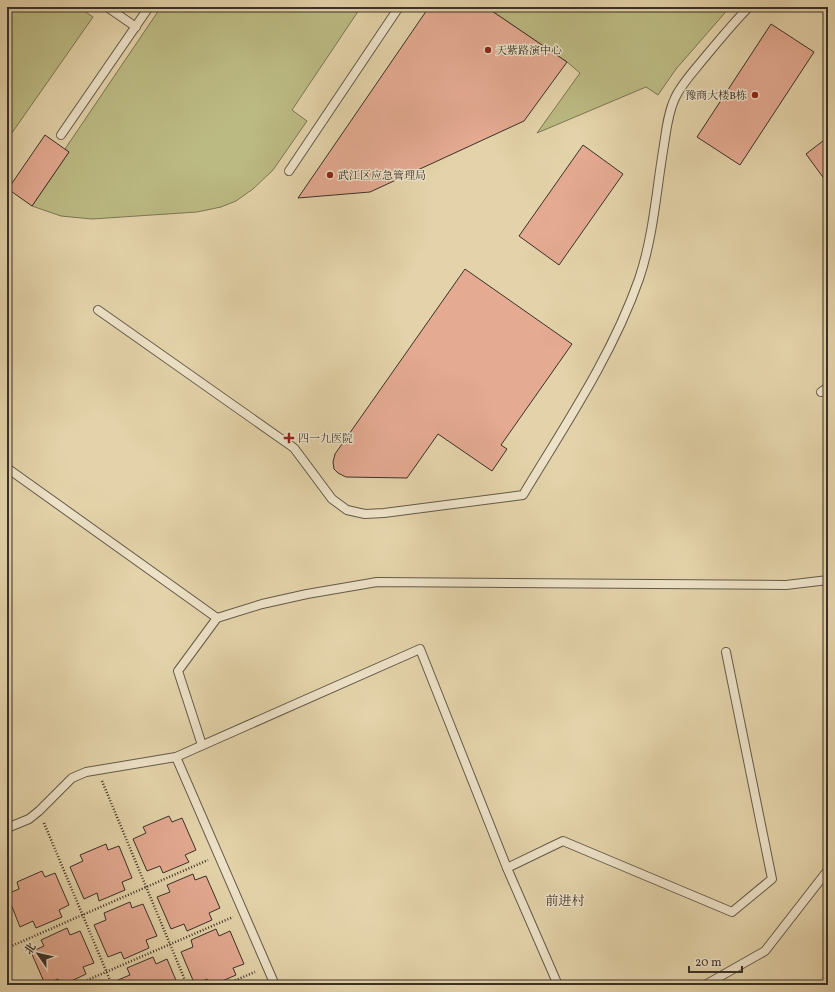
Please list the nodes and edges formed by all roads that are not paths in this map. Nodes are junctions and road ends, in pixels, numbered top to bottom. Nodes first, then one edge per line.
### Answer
1 (109, 7) edge
2 (149, 7) edge
3 (399, 7) edge
4 (749, 7) edge
5 (136, 27) junction
6 (61, 135) dead end
7 (289, 171) dead end
8 (98, 310) dead end
9 (828, 387) edge
10 (821, 392) dead end
11 (7, 468) edge
12 (828, 580) edge
13 (217, 618) junction
14 (726, 652) dead end
15 (202, 745) junction
16 (176, 757) junction
17 (7, 828) edge
18 (507, 868) junction
19 (828, 870) edge
20 (275, 985) edge
21 (558, 985) edge
22 (704, 985) edge

1 - 5 lane
2 - 5 lane
3 - 7 lane
4 - 8 lane
5 - 6 lane
9 - 10 lane
11 - 13 lane
12 - 13 lane
13 - 15 lane
14 - 18 lane
15 - 16 lane
15 - 18 lane
16 - 17 lane
16 - 20 lane
18 - 21 lane
19 - 22 lane

